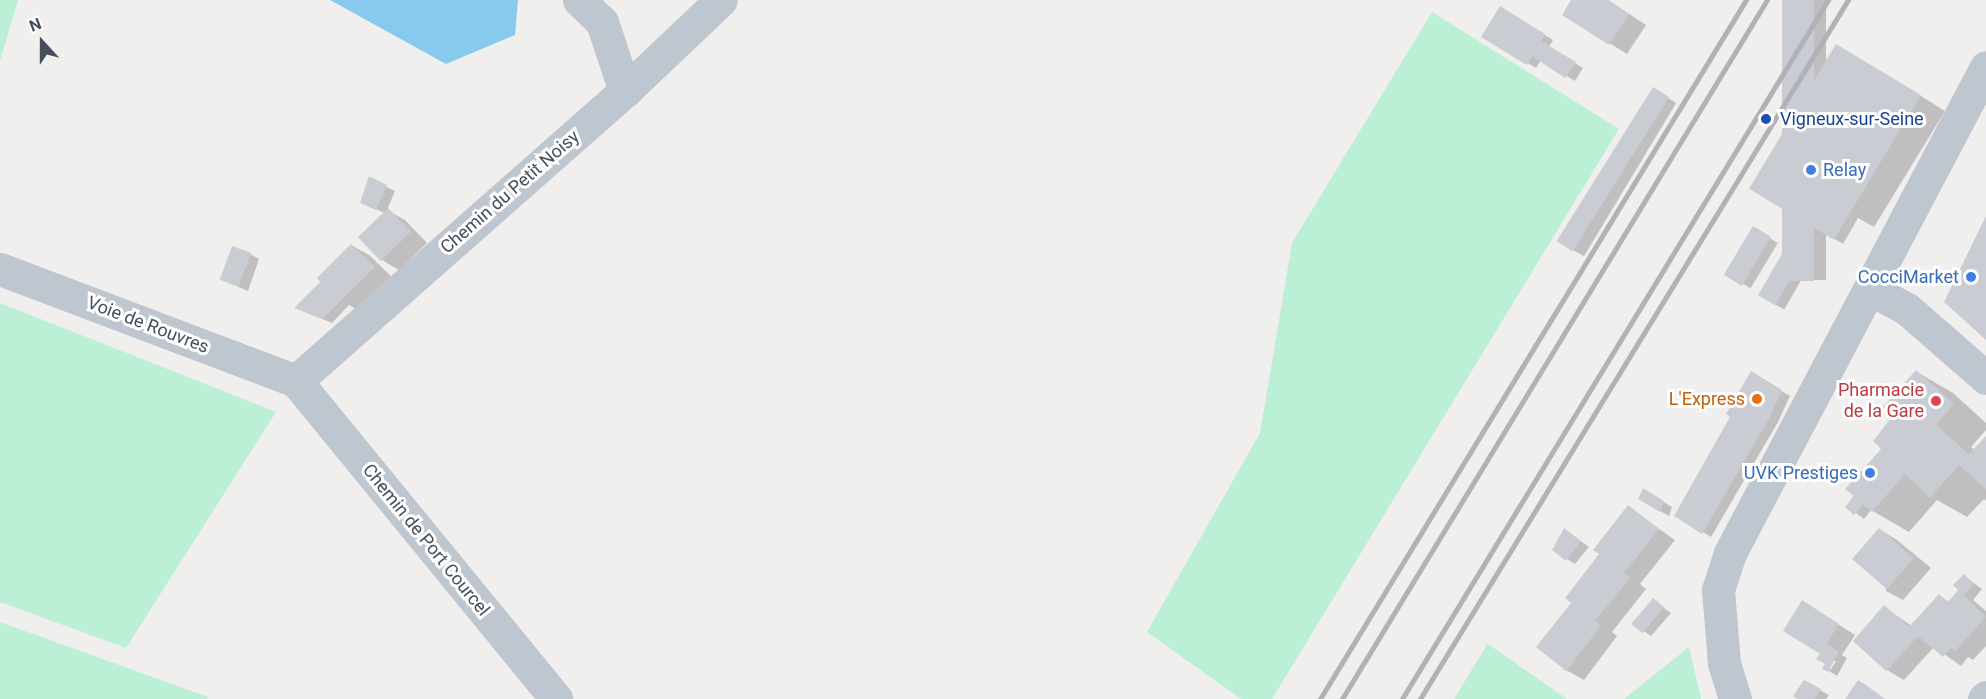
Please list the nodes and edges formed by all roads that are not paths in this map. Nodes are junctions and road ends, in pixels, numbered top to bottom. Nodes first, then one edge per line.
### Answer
1 (579, 0) edge
2 (721, 0) edge
3 (1986, 67) edge
4 (625, 91) junction
5 (0, 269) edge
6 (1870, 289) junction
7 (1986, 378) edge
8 (296, 381) junction
9 (556, 699) edge
10 (1735, 699) edge

1 - 4 street
2 - 4 street, Chemin du Petit Noisy
3 - 6 street
4 - 8 street, Chemin du Petit Noisy
5 - 8 street, Voie de Rouvres
6 - 7 street
6 - 10 street
8 - 9 street, Chemin de Port Courcel

